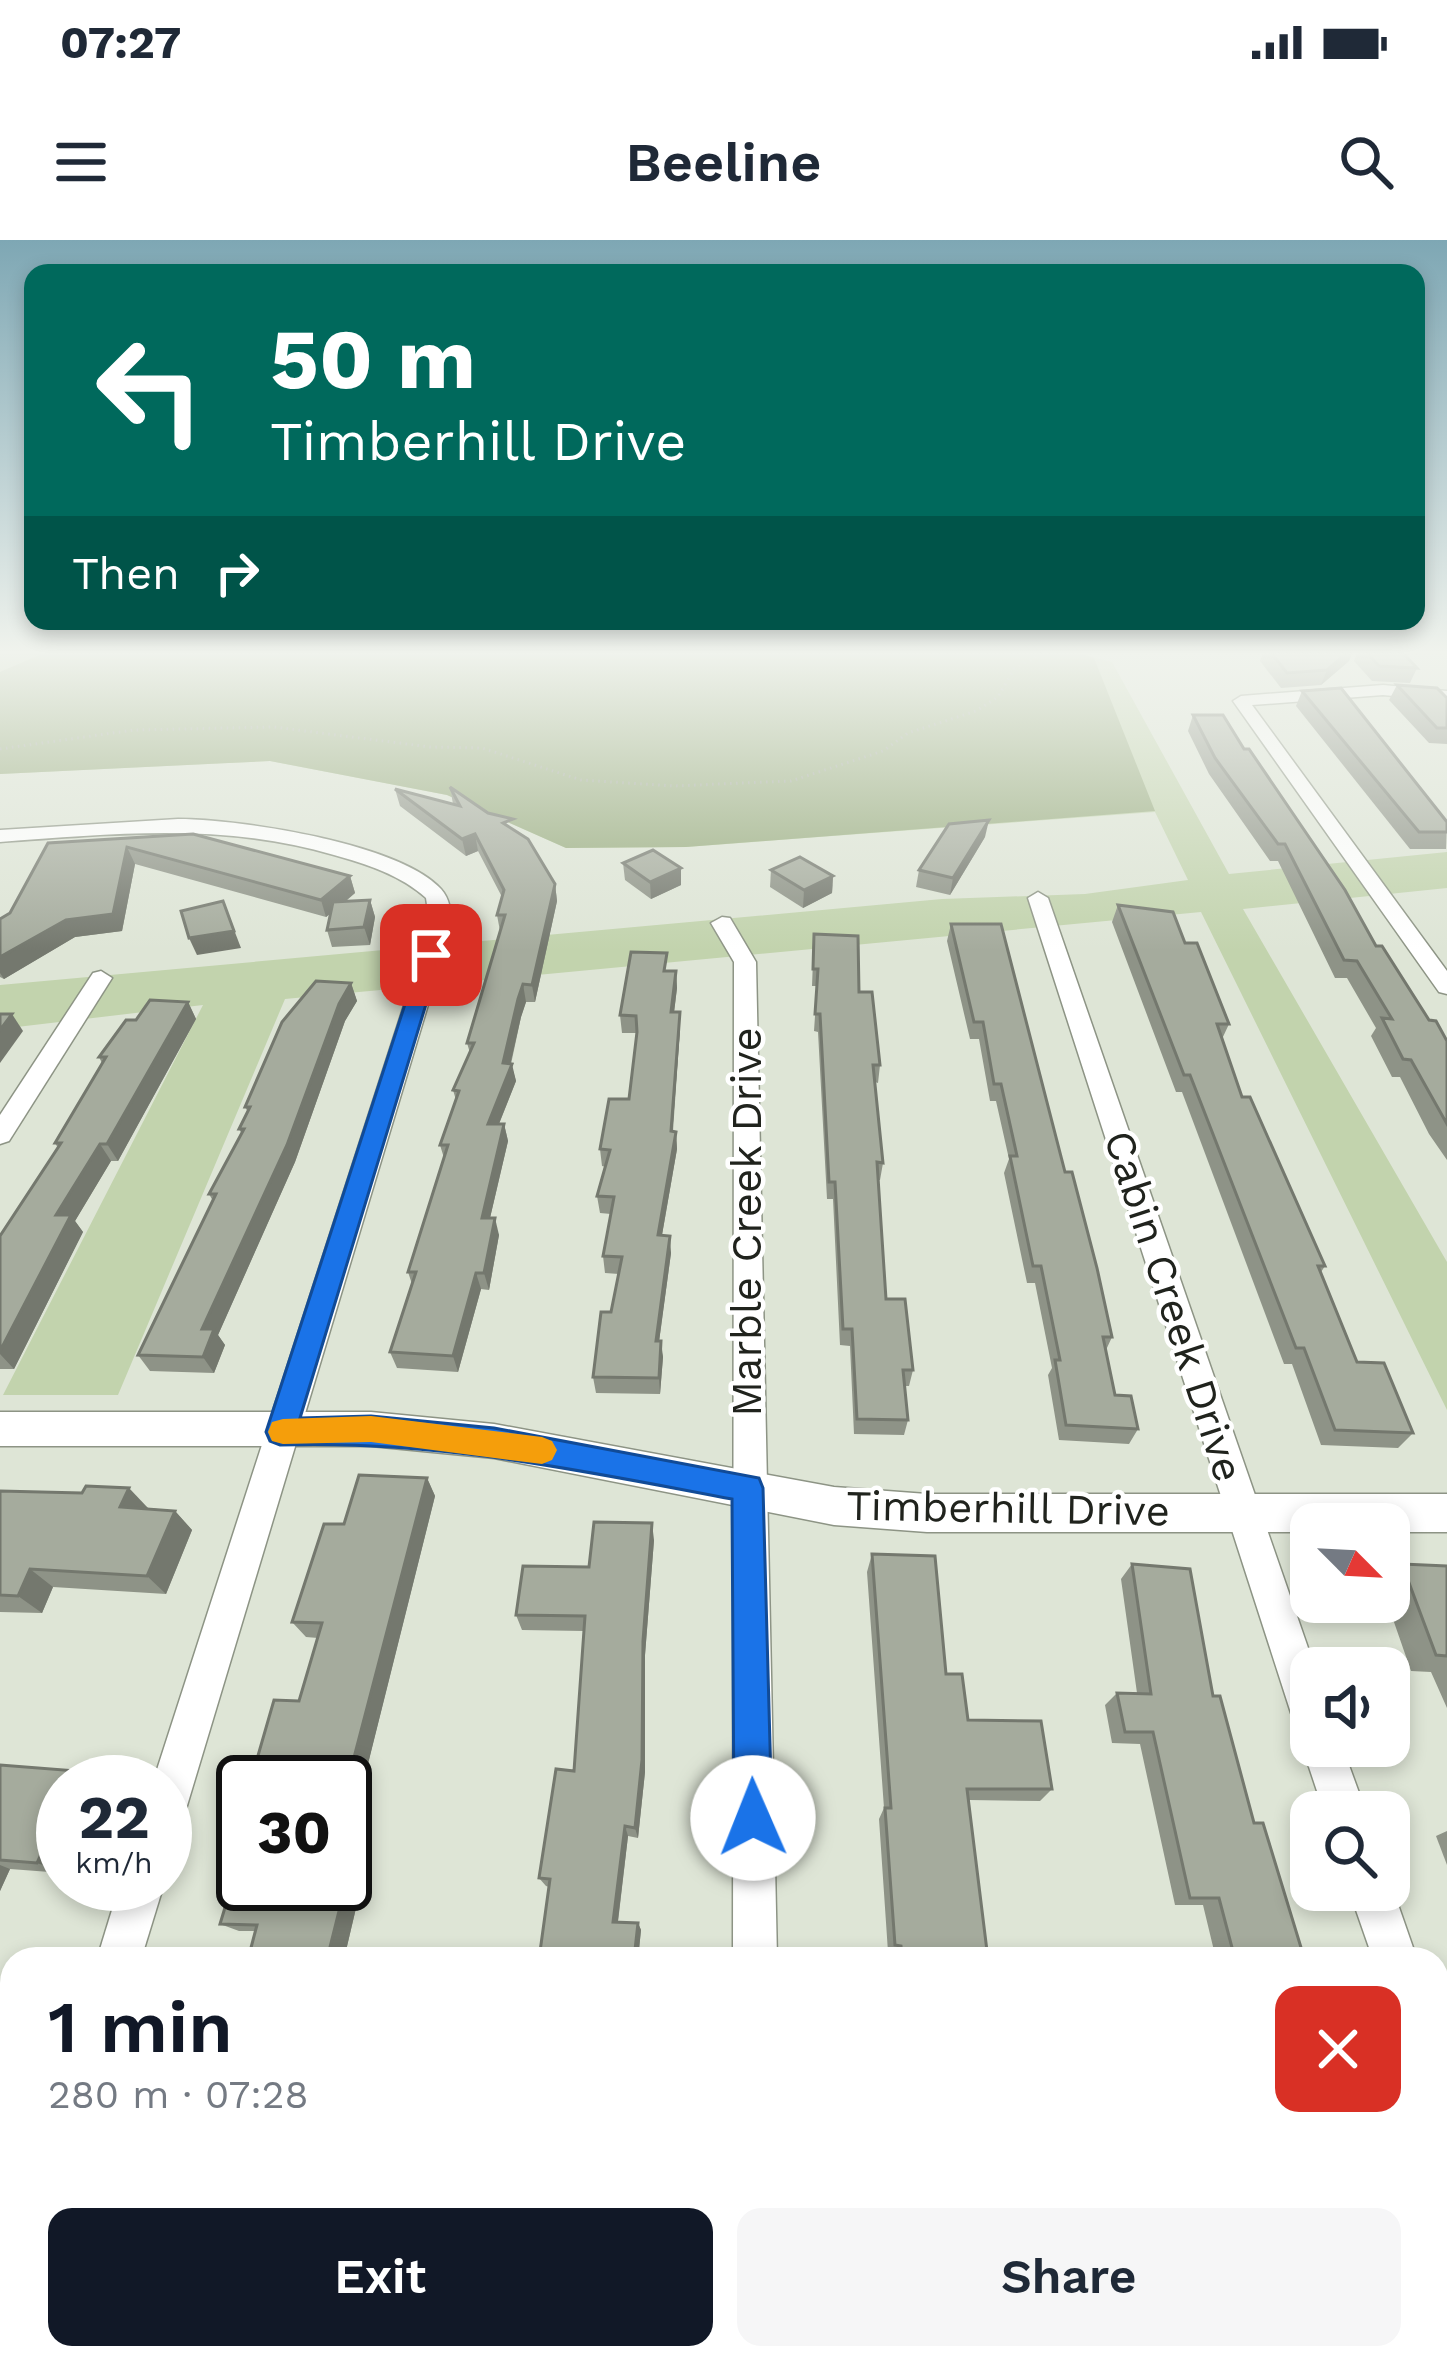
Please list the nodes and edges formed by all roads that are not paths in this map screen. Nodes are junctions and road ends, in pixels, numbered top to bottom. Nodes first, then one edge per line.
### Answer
1 (1278, 752) edge
2 (0, 836) edge
3 (1038, 898) dead end
4 (722, 922) dead end
5 (101, 978) dead end
6 (1447, 987) edge
7 (0, 1135) edge
8 (0, 1429) edge
9 (280, 1432) junction
10 (748, 1488) junction
11 (1243, 1511) junction
12 (1447, 1513) edge
13 (1290, 1651) edge
14 (181, 1755) edge
15 (134, 1911) edge
16 (1378, 1911) edge
17 (123, 1947) edge
18 (755, 1947) edge
19 (1391, 1947) edge

1 - 6 street
2 - 9 street
3 - 11 street, Cabin Creek Drive
4 - 10 street, Marble Creek Drive
5 - 7 street
8 - 9 street, Timberhill Drive
9 - 10 street, Timberhill Drive
9 - 14 street
10 - 11 street, Timberhill Drive
10 - 18 street, Marble Creek Drive
11 - 12 street, Timberhill Drive
11 - 13 street, Cabin Creek Drive
15 - 17 street
16 - 19 street

